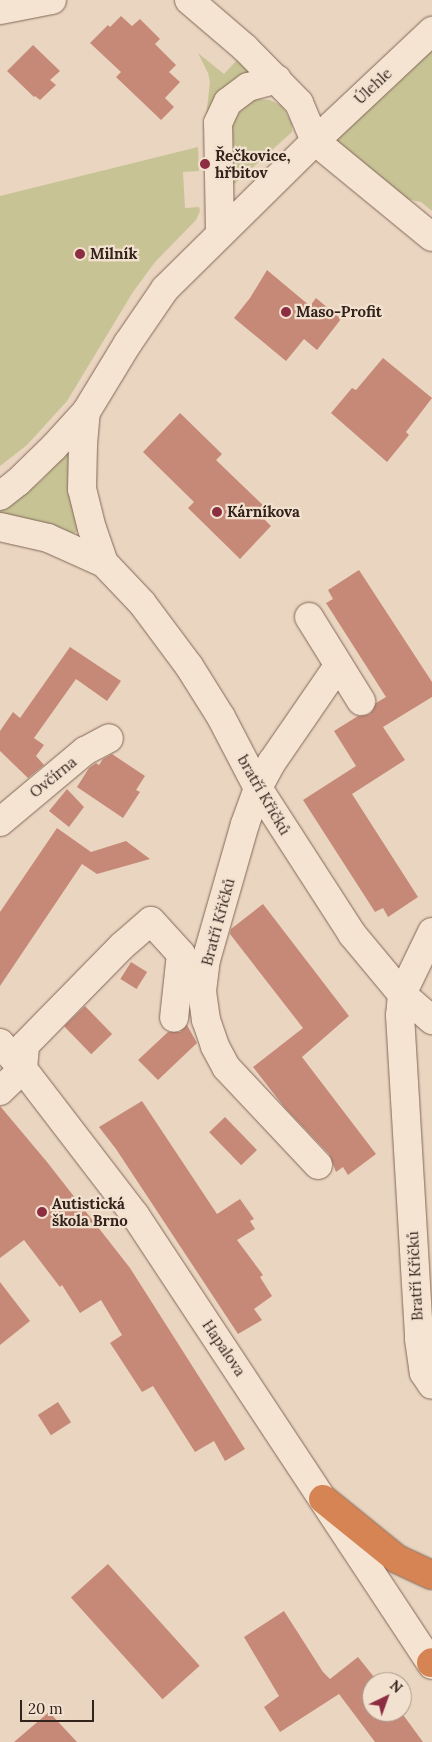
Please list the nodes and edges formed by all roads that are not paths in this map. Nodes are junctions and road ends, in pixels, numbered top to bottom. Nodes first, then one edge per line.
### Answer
1 (52, 0) edge
2 (189, 0) edge
3 (0, 10) edge
4 (432, 31) edge
5 (277, 79) junction
6 (314, 141) junction
7 (220, 233) junction
8 (432, 237) edge
9 (86, 412) junction
10 (0, 496) edge
11 (0, 527) edge
12 (104, 563) junction
13 (309, 617) dead end
14 (338, 666) junction
15 (361, 700) dead end
16 (109, 738) dead end
17 (258, 788) junction
18 (0, 822) edge
19 (432, 932) edge
20 (402, 994) junction
21 (174, 1018) dead end
22 (432, 1020) edge
23 (0, 1043) edge
24 (24, 1069) junction
25 (0, 1091) edge
26 (318, 1166) dead end
27 (432, 1386) edge
28 (323, 1499) junction
29 (432, 1575) edge
30 (432, 1663) edge

1 - 3 street
2 - 5 street
4 - 6 street, Úlehle
5 - 6 street
5 - 7 street
6 - 7 street
6 - 8 street
7 - 9 street
9 - 10 street
9 - 12 street
11 - 12 street
12 - 17 street, bratří Křičků
13 - 14 street
14 - 15 street
14 - 17 street, Bratří Křičků
16 - 18 street, Ovčírna
17 - 20 street, bratří Křičků
17 - 26 street, Bratří Křičků
19 - 20 street, Bratří Křičků
20 - 22 street, bratří Křičků
20 - 27 street, Bratří Křičků
21 - 24 street
23 - 24 street, Hapalova
24 - 25 street
24 - 28 street, Hapalova
28 - 29 highway
28 - 30 street, Hapalova

